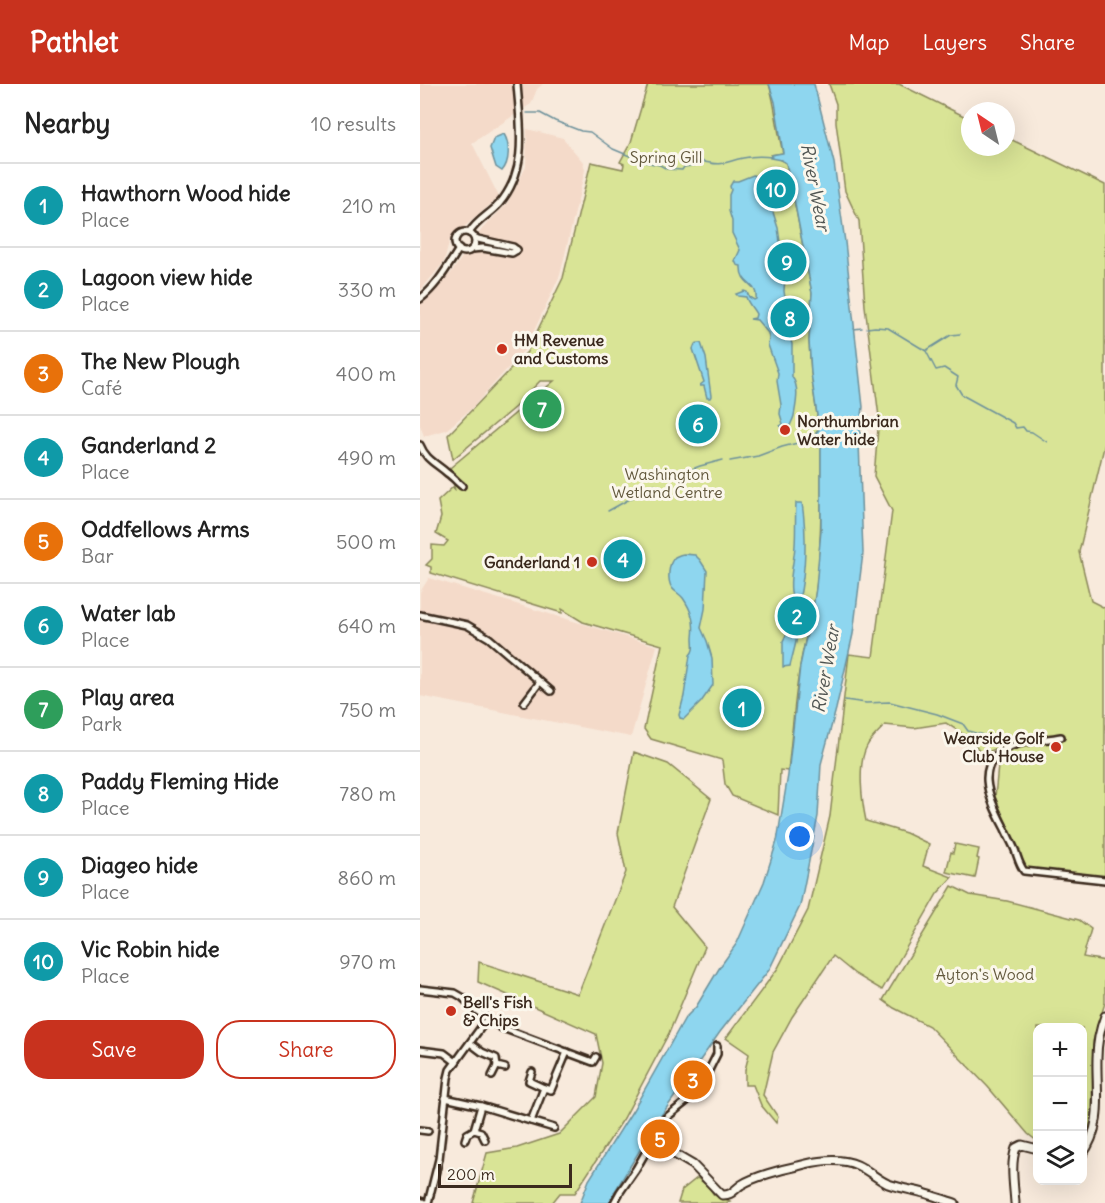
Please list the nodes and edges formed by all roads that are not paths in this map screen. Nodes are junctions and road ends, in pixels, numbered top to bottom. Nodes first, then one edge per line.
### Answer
1 (517, 84) edge
2 (471, 235) junction
3 (459, 249) junction
4 (471, 249) junction
5 (420, 299) edge
6 (420, 445) edge
7 (462, 486) dead end
8 (420, 615) edge
9 (540, 682) junction
10 (551, 691) dead end
11 (524, 703) dead end
12 (1061, 737) dead end
13 (1105, 880) edge
14 (421, 990) edge
15 (1105, 1016) edge
16 (487, 1019) junction
17 (470, 1043) junction
18 (717, 1046) dead end
19 (420, 1050) edge
20 (567, 1052) junction
21 (456, 1062) junction
22 (594, 1063) dead end
23 (497, 1066) junction
24 (505, 1068) dead end
25 (532, 1072) dead end
26 (492, 1076) dead end
27 (521, 1078) dead end
28 (529, 1082) junction
29 (544, 1088) junction
30 (446, 1098) junction
31 (482, 1106) junction
32 (531, 1121) junction
33 (554, 1128) dead end
34 (420, 1130) edge
35 (474, 1130) junction
36 (428, 1131) dead end
37 (465, 1140) dead end
38 (485, 1140) dead end
39 (652, 1142) junction
40 (1087, 1147) edge
41 (1033, 1148) edge
42 (420, 1202) edge
43 (427, 1203) edge
44 (614, 1203) edge
45 (955, 1203) edge
46 (1015, 1203) edge

1 - 2 street
2 - 3 street
2 - 4 street
2 - 4 street
3 - 4 street
3 - 5 street
6 - 7 street
8 - 9 street
9 - 10 street
9 - 11 street
12 - 13 street
14 - 16 street
15 - 40 street
16 - 17 street
16 - 20 street
17 - 21 street
17 - 23 street
18 - 39 street
19 - 21 street
20 - 22 street
20 - 29 street
21 - 30 street
23 - 24 street
23 - 26 street
25 - 28 street
27 - 28 street
28 - 29 street
29 - 32 street
30 - 31 street
30 - 43 street
31 - 32 street
31 - 35 street
32 - 33 street
34 - 36 street
35 - 37 street
35 - 38 street
39 - 44 street
39 - 45 street
41 - 46 street
42 - 43 street

